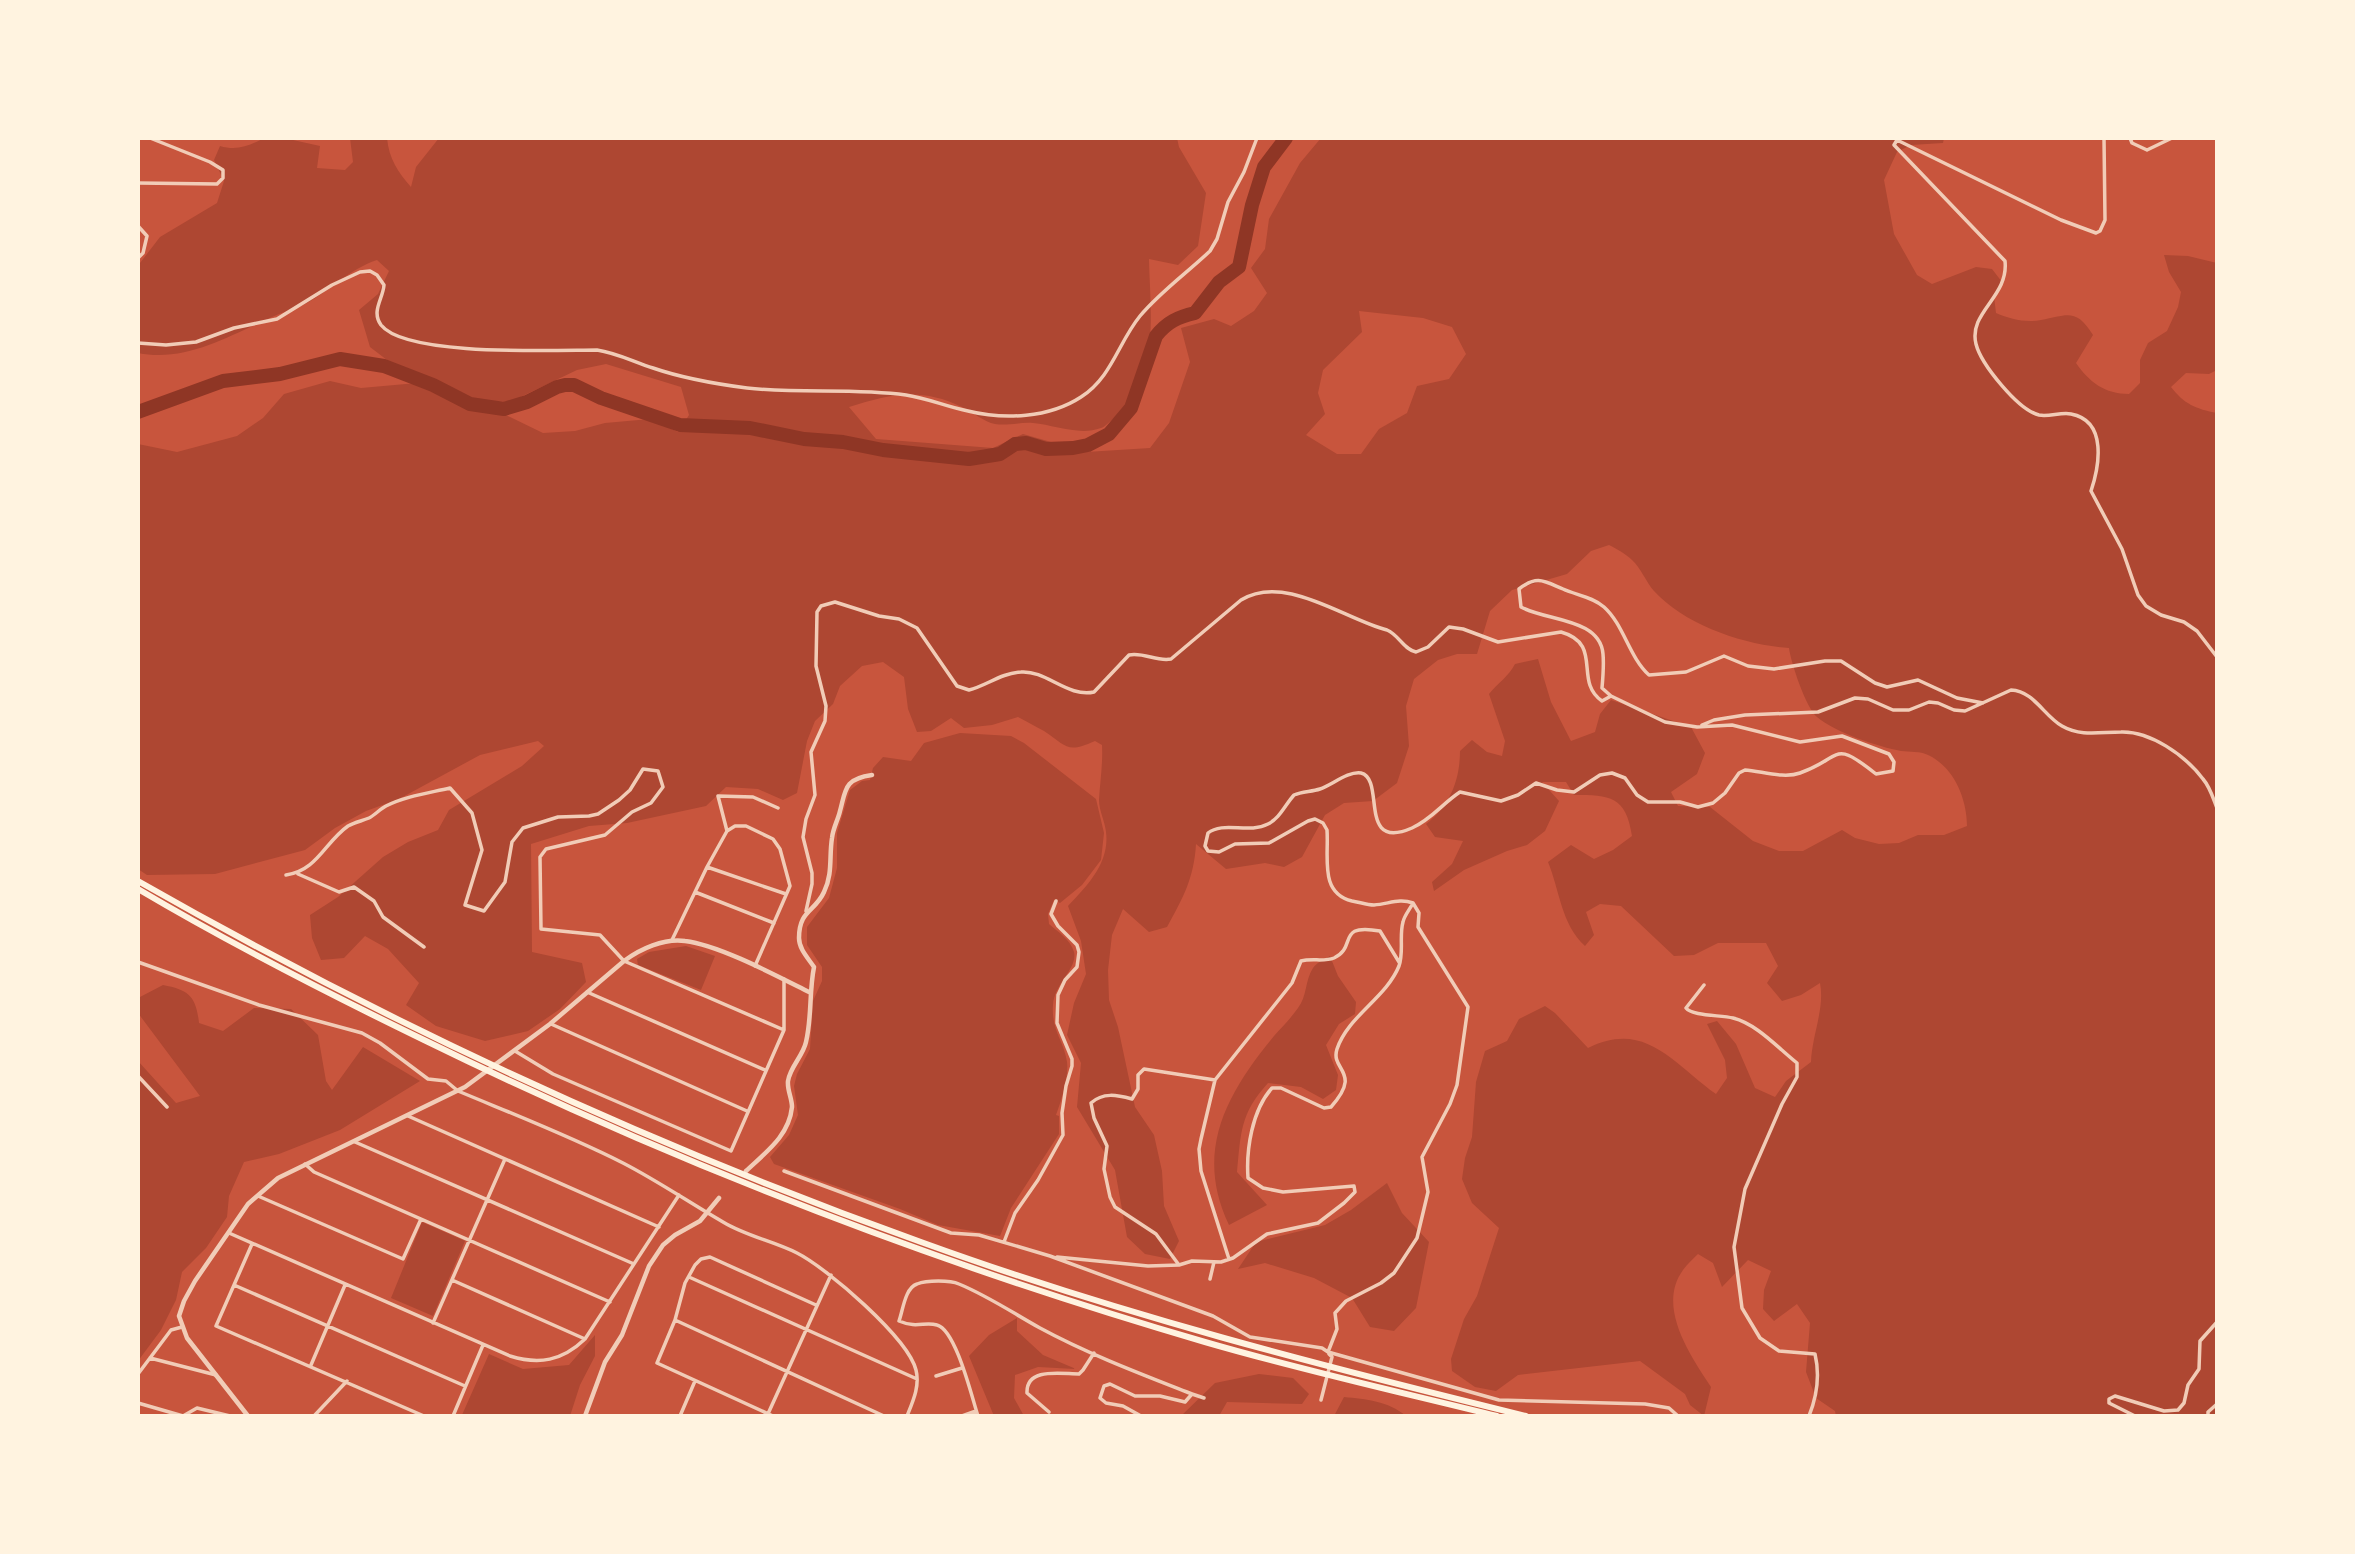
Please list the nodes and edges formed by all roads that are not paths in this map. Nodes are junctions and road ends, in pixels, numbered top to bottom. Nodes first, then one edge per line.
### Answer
1 (150, 138) edge
2 (1257, 138) edge
3 (2104, 138) edge
4 (2130, 138) edge
5 (2172, 138) edge
6 (138, 183) edge
7 (138, 226) edge
8 (138, 258) edge
9 (138, 343) edge
10 (2217, 657) edge
11 (1611, 696) junction
12 (1983, 703) junction
13 (1697, 727) junction
14 (872, 775) dead end
15 (778, 808) dead end
16 (2217, 808) edge
17 (727, 831) junction
18 (707, 867) junction
19 (298, 874) junction
20 (286, 875) dead end
21 (138, 881) edge
22 (138, 888) edge
23 (695, 892) junction
24 (786, 894) junction
25 (1056, 901) dead end
26 (1413, 903) junction
27 (806, 911) junction
28 (774, 923) junction
29 (671, 942) junction
30 (424, 947) dead end
31 (624, 961) junction
32 (138, 962) edge
33 (1400, 964) junction
34 (755, 966) junction
35 (784, 979) junction
36 (1704, 985) dead end
37 (587, 992) junction
38 (809, 992) junction
39 (550, 1024) junction
40 (783, 1030) junction
41 (515, 1050) junction
42 (765, 1070) junction
43 (138, 1076) edge
44 (1215, 1080) junction
45 (458, 1091) junction
46 (167, 1107) dead end
47 (747, 1111) junction
48 (407, 1115) junction
49 (353, 1141) junction
50 (505, 1159) junction
51 (305, 1164) junction
52 (747, 1171) dead end
53 (784, 1171) dead end
54 (679, 1194) junction
55 (257, 1195) junction
56 (719, 1198) dead end
57 (487, 1200) junction
58 (708, 1212) junction
59 (421, 1219) junction
60 (659, 1227) junction
61 (229, 1233) junction
62 (469, 1240) junction
63 (1004, 1242) junction
64 (251, 1244) junction
65 (1050, 1256) junction
66 (1229, 1260) junction
67 (1214, 1262) junction
68 (634, 1264) junction
69 (1179, 1265) junction
70 (831, 1275) junction
71 (689, 1277) junction
72 (1210, 1279) dead end
73 (452, 1280) junction
74 (234, 1285) junction
75 (345, 1285) junction
76 (610, 1302) junction
77 (816, 1306) junction
78 (675, 1320) junction
79 (2217, 1322) edge
80 (433, 1323) junction
81 (327, 1326) junction
82 (182, 1327) junction
83 (806, 1330) junction
84 (585, 1339) junction
85 (483, 1345) junction
86 (1328, 1352) junction
87 (1094, 1353) junction
88 (150, 1358) junction
89 (311, 1365) junction
90 (962, 1368) junction
91 (787, 1372) junction
92 (138, 1374) edge
93 (217, 1375) junction
94 (936, 1376) dead end
95 (918, 1380) junction
96 (346, 1381) junction
97 (695, 1381) junction
98 (465, 1386) junction
99 (1192, 1394) junction
100 (1204, 1398) dead end
101 (1321, 1400) dead end
102 (138, 1403) edge
103 (2217, 1404) edge
104 (1049, 1412) dead end
105 (977, 1413) edge
106 (769, 1415) edge
107 (230, 1416) edge
108 (248, 1416) edge
109 (314, 1416) edge
110 (424, 1416) edge
111 (453, 1416) edge
112 (585, 1416) edge
113 (680, 1416) edge
114 (884, 1416) edge
115 (907, 1416) edge
116 (962, 1416) edge
117 (1142, 1416) edge
118 (1497, 1416) edge
119 (1527, 1416) edge
120 (1678, 1416) edge
121 (1809, 1416) edge
122 (2135, 1416) edge
123 (2208, 1416) edge

1 - 6 street
2 - 9 street
3 - 10 street
4 - 5 street
7 - 8 street
11 - 12 street
11 - 13 street
11 - 27 street
12 - 13 street
12 - 16 street
13 - 26 street
14 - 27 street
15 - 17 street
17 - 18 street
17 - 24 street
18 - 23 street
18 - 24 street
19 - 20 street
19 - 30 street
19 - 31 street
21 - 119 highway
22 - 118 highway
23 - 28 street
23 - 29 street
24 - 28 street
25 - 63 street
26 - 33 street
26 - 86 street
27 - 38 street
28 - 34 street
29 - 31 street
29 - 34 street
31 - 37 street
31 - 40 street
32 - 45 street
33 - 44 street
33 - 66 street
34 - 35 street
35 - 38 street
35 - 40 street
36 - 121 street
37 - 39 street
37 - 42 street
38 - 52 street
39 - 41 street
39 - 47 street
40 - 42 street
41 - 45 street
41 - 47 street
42 - 47 street
43 - 46 street
44 - 66 street
44 - 69 street
45 - 48 street
45 - 54 street
48 - 49 street
48 - 50 street
49 - 51 street
49 - 57 street
50 - 57 street
50 - 60 street
51 - 55 street
51 - 59 street
53 - 63 street
54 - 58 street
54 - 60 street
55 - 59 street
55 - 61 street
56 - 58 street
57 - 62 street
57 - 68 street
58 - 70 street
58 - 112 street
59 - 62 street
60 - 68 street
61 - 64 street
61 - 82 street
62 - 73 street
62 - 76 street
63 - 65 street
64 - 74 street
64 - 75 street
65 - 69 street
65 - 86 street
66 - 67 street
67 - 69 street
67 - 72 street
68 - 76 street
70 - 77 street
70 - 95 street
71 - 77 street
71 - 78 street
71 - 83 street
73 - 80 street
73 - 84 street
74 - 81 street
74 - 89 street
75 - 80 street
75 - 81 street
76 - 84 street
77 - 83 street
78 - 91 street
78 - 97 street
79 - 122 street
80 - 85 street
81 - 89 street
81 - 98 street
82 - 88 street
82 - 93 street
83 - 91 street
83 - 95 street
84 - 85 street
85 - 98 street
86 - 101 street
86 - 120 street
87 - 90 street
87 - 99 street
87 - 104 street
88 - 92 street
88 - 93 street
89 - 96 street
90 - 94 street
90 - 105 street
91 - 106 street
91 - 114 street
93 - 108 street
95 - 115 street
96 - 109 street
96 - 110 street
97 - 106 street
97 - 113 street
98 - 111 street
99 - 100 street
99 - 117 street
102 - 107 street
103 - 123 street
105 - 116 street

